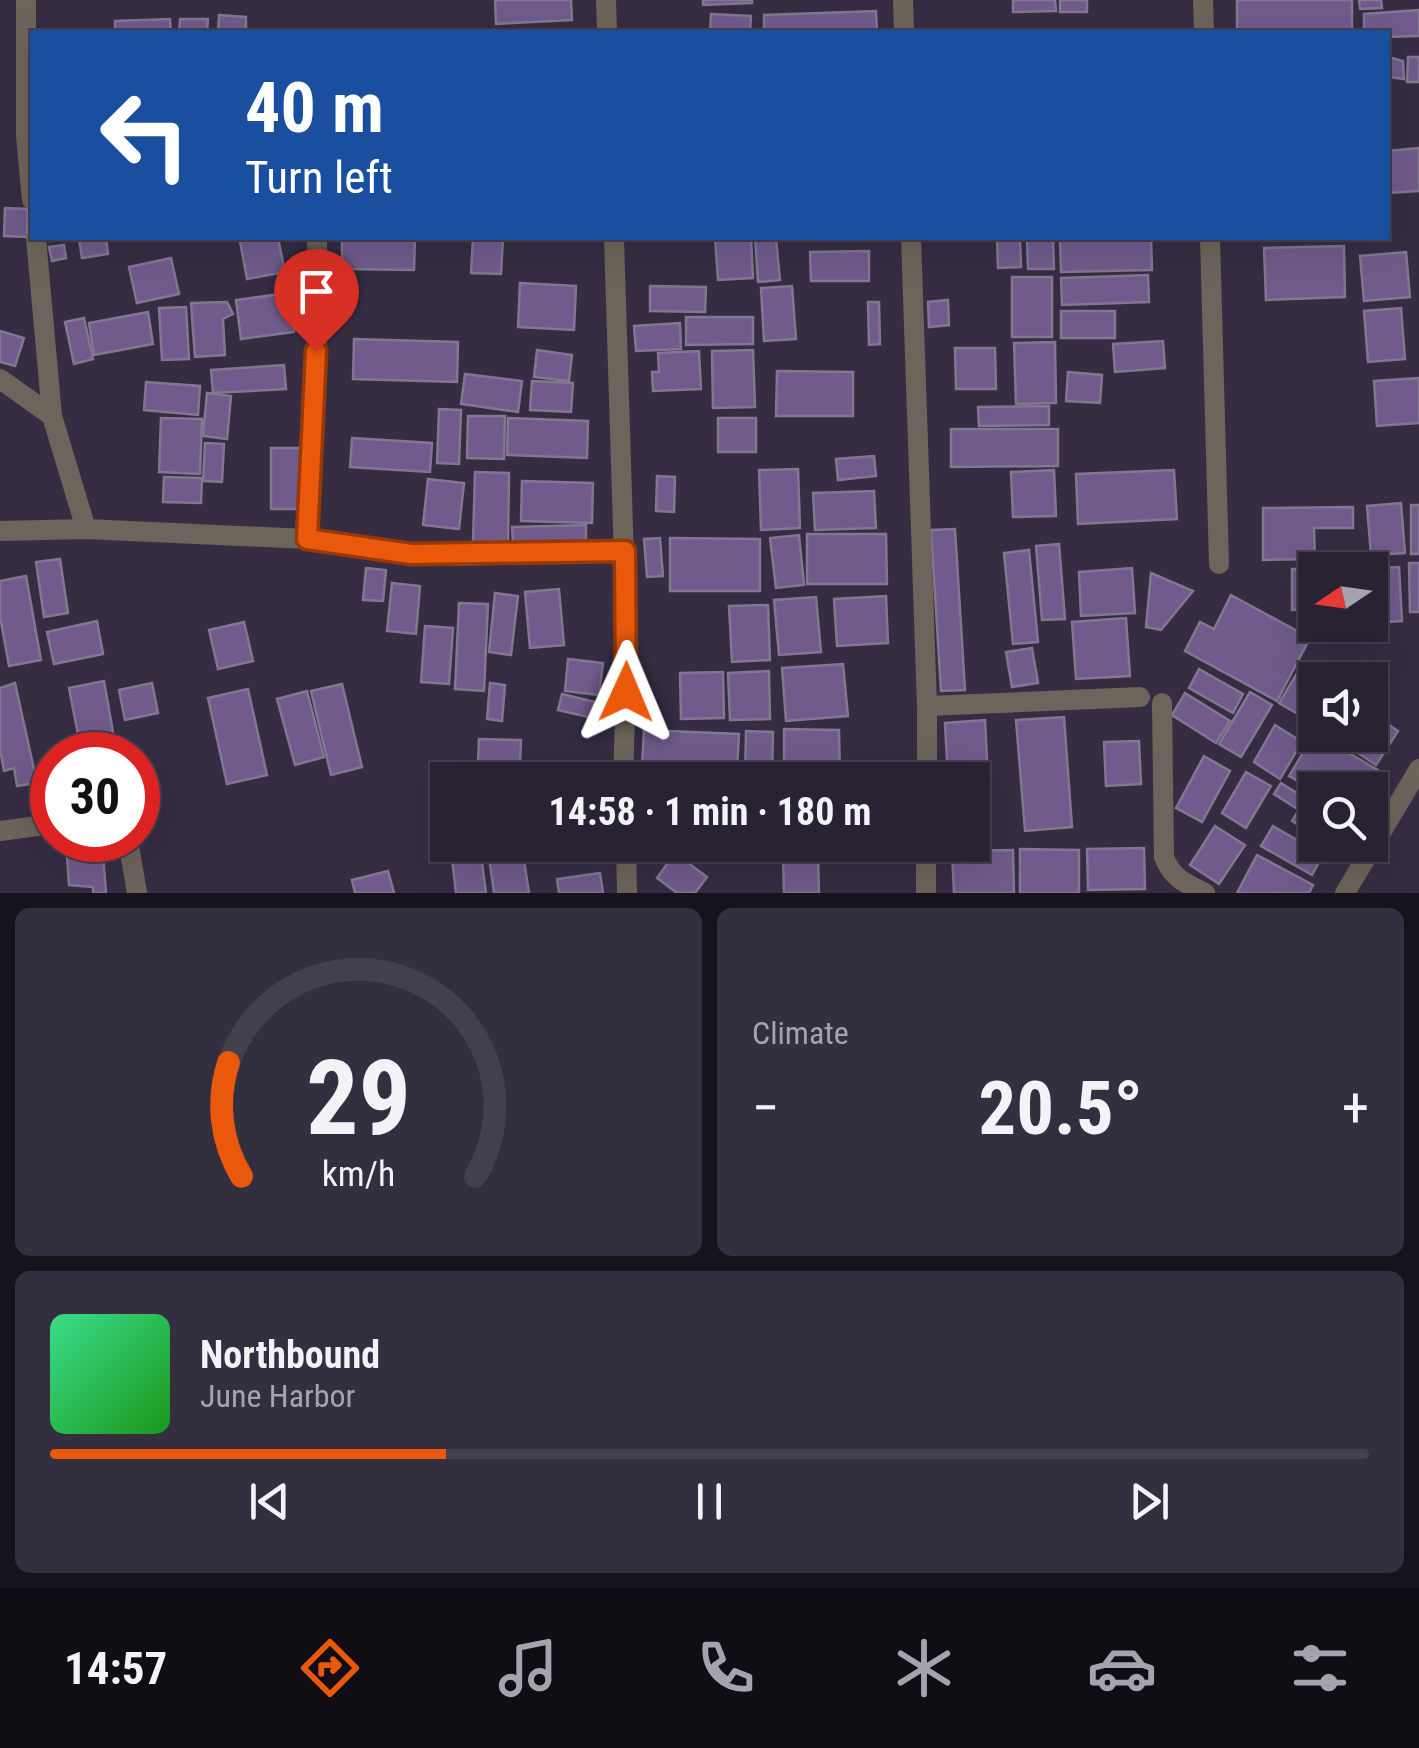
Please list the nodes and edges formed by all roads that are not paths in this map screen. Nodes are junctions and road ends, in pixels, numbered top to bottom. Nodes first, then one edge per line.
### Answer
1 (26, 0) edge
2 (606, 0) edge
3 (903, 0) edge
4 (1203, 0) edge
5 (608, 30) edge
6 (904, 30) edge
7 (1204, 30) edge
8 (30, 179) edge
9 (36, 240) edge
10 (317, 240) edge
11 (614, 240) edge
12 (911, 240) edge
13 (1210, 240) edge
14 (0, 378) edge
15 (52, 416) junction
16 (86, 529) junction
17 (0, 531) edge
18 (307, 539) junction
19 (625, 551) junction
20 (1219, 564) dead end
21 (1140, 697) dead end
22 (1162, 703) dead end
23 (927, 706) junction
24 (624, 762) edge
25 (926, 762) edge
26 (1419, 769) edge
27 (30, 827) edge
28 (0, 830) edge
29 (132, 862) edge
30 (626, 862) edge
31 (926, 862) edge
32 (137, 893) edge
33 (627, 893) edge
34 (926, 893) edge
35 (1204, 893) edge
36 (1345, 893) edge

1 - 8 street
2 - 5 street
3 - 6 street
4 - 7 street
9 - 15 street
10 - 18 street
11 - 19 street
12 - 23 street
13 - 20 street
14 - 15 street
15 - 16 street
16 - 17 street
16 - 18 street
18 - 19 street
19 - 24 street
21 - 23 street
22 - 35 street
23 - 25 street
26 - 36 street
27 - 28 street
29 - 32 street
30 - 33 street
31 - 34 street

